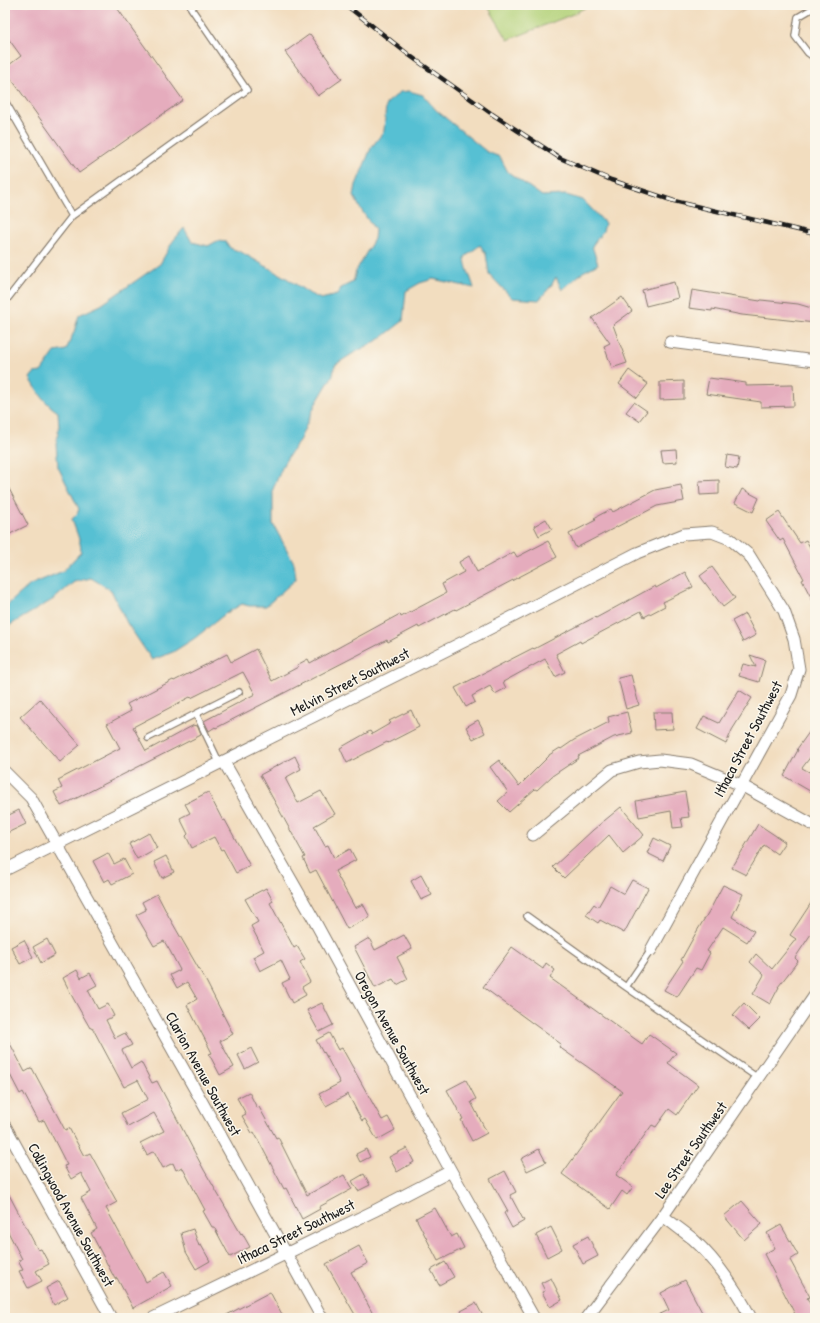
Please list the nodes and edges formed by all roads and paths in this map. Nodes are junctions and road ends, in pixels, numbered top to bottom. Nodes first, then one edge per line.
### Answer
1 (195, 5) edge
2 (815, 7) edge
3 (815, 58) edge
4 (5, 101) edge
5 (72, 216) junction
6 (5, 302) edge
7 (670, 342) dead end
8 (815, 361) edge
9 (712, 532) joint
10 (239, 692) dead end
11 (196, 714) junction
12 (148, 738) dead end
13 (222, 763) junction
14 (5, 772) edge
15 (741, 785) junction
16 (815, 826) edge
17 (533, 835) dead end
18 (57, 844) junction
19 (5, 870) edge
20 (527, 916) dead end
21 (651, 950) joint
22 (626, 987) junction
23 (815, 995) edge
24 (758, 1078) junction
25 (5, 1126) edge
26 (451, 1171) junction
27 (663, 1216) junction
28 (285, 1253) junction
29 (111, 1318) edge
30 (153, 1318) edge
31 (322, 1318) edge
32 (534, 1318) edge
33 (586, 1318) edge
34 (751, 1318) edge

1 - 5 lane
2 - 3 lane
4 - 5 lane
5 - 6 lane
7 - 8 street
9 - 13 street, Melvin Street Southwest
9 - 15 street, Ithaca Street Southwest
10 - 11 lane
11 - 12 lane
11 - 13 lane
13 - 18 street, Melvin Street Southwest
13 - 26 street, Oregon Avenue Southwest
14 - 18 street, Clarion Avenue Southwest
15 - 16 street
15 - 17 street
15 - 21 street, Ithaca Street Southwest
18 - 19 street, Melvin Street Southwest
18 - 28 street, Clarion Avenue Southwest
20 - 22 lane
21 - 22 lane
22 - 24 lane
23 - 24 street, Lee Street Southwest
24 - 27 street, Lee Street Southwest
25 - 29 street, Collingwood Avenue Southwest
26 - 28 street, Ithaca Street Southwest
26 - 32 street, Oregon Avenue Southwest
27 - 33 street, Lee Street Southwest
27 - 34 street
28 - 30 street, Ithaca Street Southwest
28 - 31 street, Clarion Avenue Southwest

